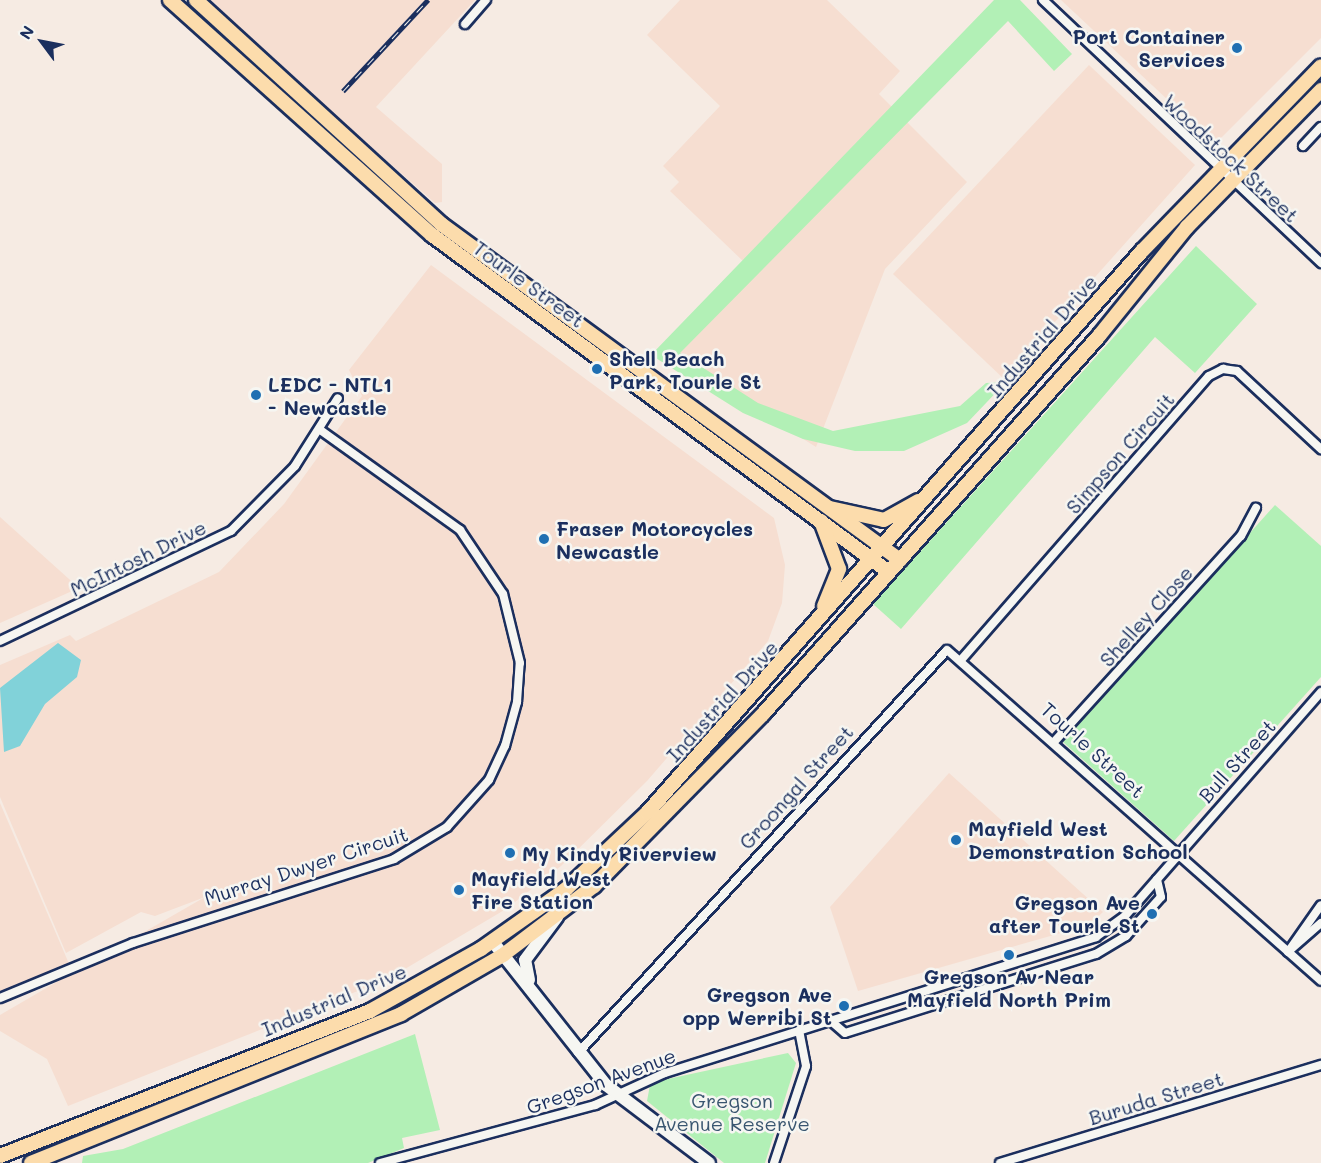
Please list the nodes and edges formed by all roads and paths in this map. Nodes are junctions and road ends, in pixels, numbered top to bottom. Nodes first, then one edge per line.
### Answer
1 (170, 0) edge
2 (196, 0) edge
3 (486, 0) edge
4 (1043, 0) edge
5 (465, 24) dead end
6 (1321, 66) edge
7 (1321, 90) edge
8 (1321, 127) edge
9 (1303, 146) dead end
10 (1220, 168) junction
11 (1232, 179) junction
12 (1321, 263) edge
13 (338, 398) dead end
14 (319, 429) junction
15 (1321, 449) edge
16 (932, 492) junction
17 (831, 508) junction
18 (1256, 508) dead end
19 (821, 521) junction
20 (884, 547) junction
21 (873, 559) junction
22 (900, 560) junction
23 (889, 572) junction
24 (808, 633) junction
25 (0, 641) edge
26 (943, 650) joint
27 (961, 660) junction
28 (1321, 692) edge
29 (1054, 742) junction
30 (1180, 854) junction
31 (1158, 879) junction
32 (1321, 905) edge
33 (560, 914) junction
34 (1321, 923) edge
35 (493, 942) junction
36 (1288, 952) junction
37 (503, 955) junction
38 (1321, 981) edge
39 (0, 998) edge
40 (542, 1004) junction
41 (831, 1021) junction
42 (800, 1031) junction
43 (578, 1053) junction
44 (1321, 1065) edge
45 (619, 1095) junction
46 (0, 1156) edge
47 (31, 1163) edge
48 (380, 1163) edge
49 (709, 1163) edge
50 (774, 1163) edge
51 (1000, 1163) edge

1 - 19 main road, Tourle Street
2 - 17 main road, Tourle Street
3 - 5 street
4 - 10 street, Woodstock Street
6 - 10 main road, Industrial Drive
7 - 11 main road, Industrial Drive
8 - 9 street
10 - 11 street, Woodstock Street
10 - 16 main road, Industrial Drive
11 - 12 street, Woodstock Street
11 - 22 main road, Industrial Drive
13 - 14 street, McIntosh Drive
14 - 25 street, McIntosh Drive
14 - 39 street, Murray Dwyer Circuit
15 - 27 street, Simpson Circuit
16 - 17 main road
16 - 20 main road, Industrial Drive
17 - 20 main road, Tourle Street
18 - 29 street, Shelley Close
19 - 21 main road, Tourle Street
19 - 24 main road
20 - 21 main road, Industrial Drive
20 - 22 main road, Tourle Street
21 - 23 main road, Tourle Street
21 - 24 main road, Industrial Drive
22 - 23 main road, Industrial Drive
23 - 33 main road, Industrial Drive
24 - 35 main road, Industrial Drive
26 - 27 street, Tourle Street
26 - 43 street, Groongal Street
27 - 29 street, Tourle Street
28 - 30 street, Bull Street
29 - 30 street, Tourle Street
30 - 31 street, Gregson Avenue
30 - 36 street, Tourle Street
31 - 41 street, Gregson Avenue
31 - 41 street
32 - 36 street
33 - 37 main road, Industrial Drive
33 - 40 main road
34 - 36 street
35 - 37 main road
35 - 46 main road, Industrial Drive
36 - 38 street, Tourle Street
37 - 40 main road
37 - 47 main road, Industrial Drive
40 - 43 main road
41 - 42 street, Gregson Avenue
42 - 45 street, Gregson Avenue
42 - 50 street
43 - 45 main road
44 - 51 street, Buruda Street
45 - 48 street, Gregson Avenue
45 - 49 main road

